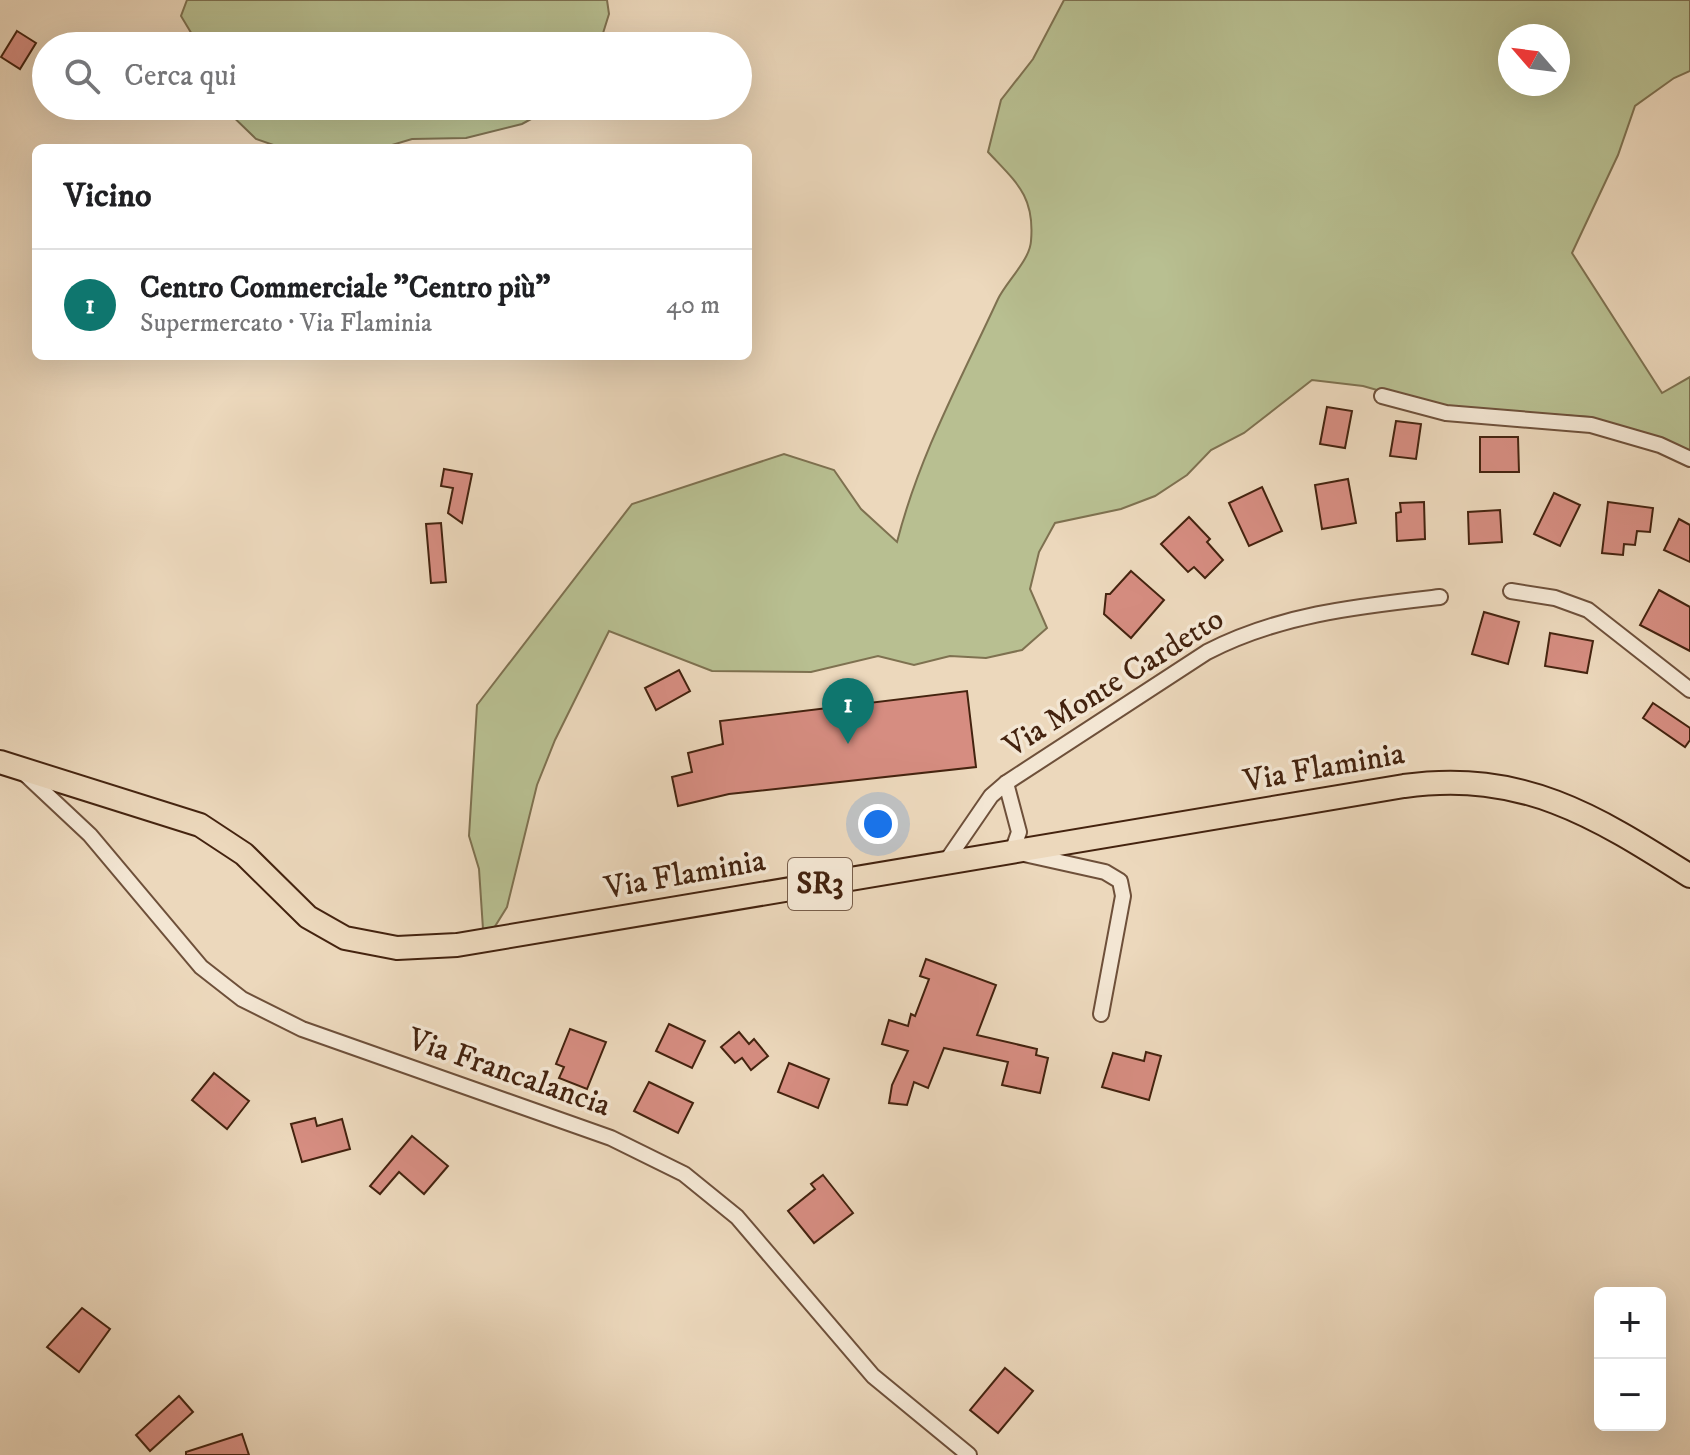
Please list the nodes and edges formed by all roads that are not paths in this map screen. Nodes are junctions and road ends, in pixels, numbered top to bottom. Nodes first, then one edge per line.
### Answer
1 (1382, 396) dead end
2 (1690, 459) edge
3 (1511, 591) dead end
4 (1440, 597) dead end
5 (1690, 690) edge
6 (9, 764) edge
7 (1006, 783) junction
8 (966, 832) junction
9 (1016, 852) junction
10 (976, 858) junction
11 (945, 863) junction
12 (1690, 876) edge
13 (1101, 1014) dead end
14 (969, 1455) edge

1 - 2 street
3 - 5 street
4 - 7 street, Via Monte Cardetto
6 - 11 main road, Via Flaminia / SR3
6 - 14 street, Via Francalancia
7 - 8 street, Via Monte Cardetto
7 - 9 street
8 - 10 street
8 - 11 street, Via Monte Cardetto
9 - 10 main road, Via Flaminia / SR3
9 - 12 main road, Via Flaminia / SR3
9 - 13 street
10 - 11 main road, Via Flaminia / SR3

